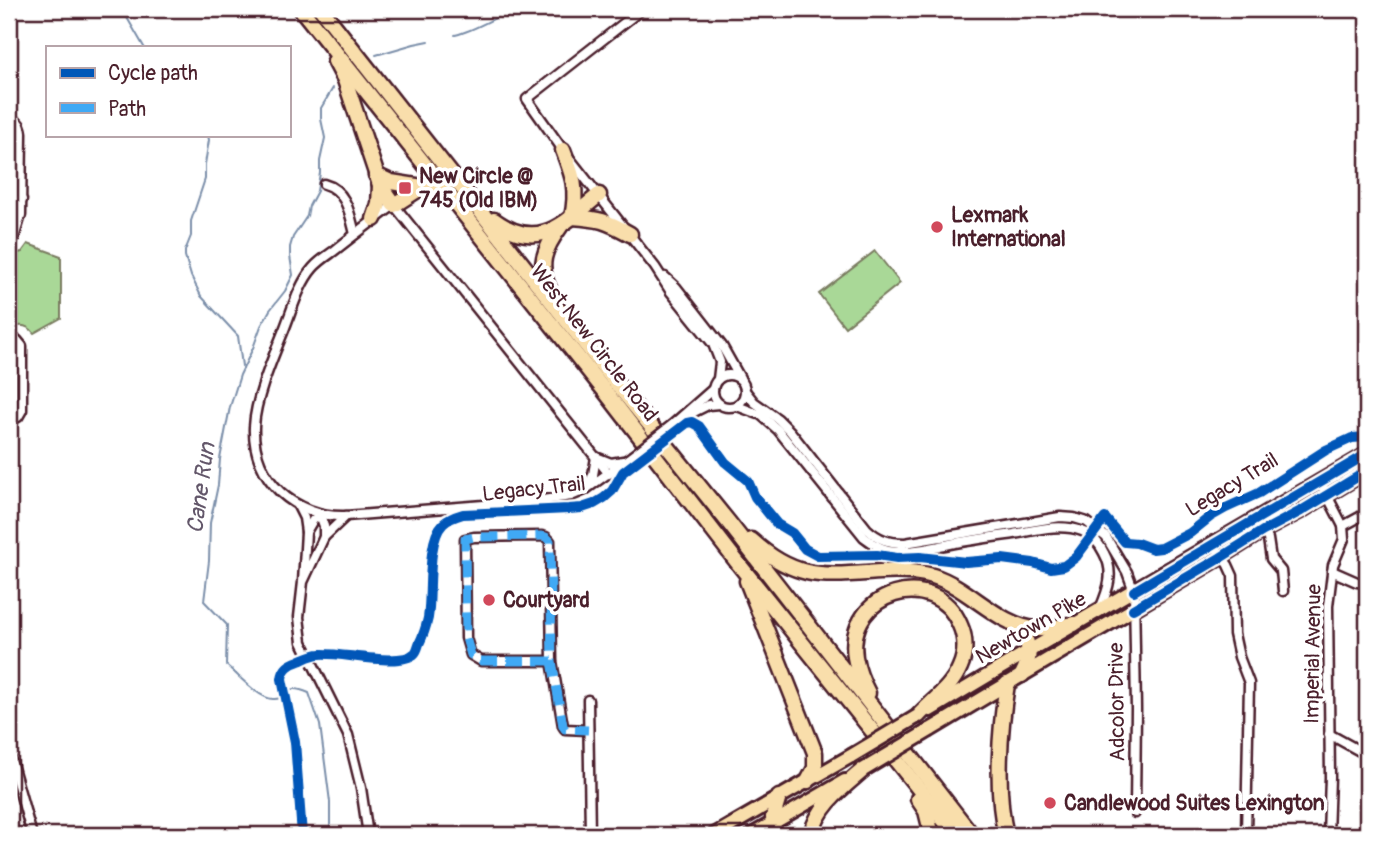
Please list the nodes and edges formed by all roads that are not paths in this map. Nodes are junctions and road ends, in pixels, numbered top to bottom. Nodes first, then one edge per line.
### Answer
1 (301, 9) edge
2 (321, 9) edge
3 (642, 9) edge
4 (319, 32) junction
5 (9, 119) edge
6 (563, 150) junction
7 (378, 180) junction
8 (324, 184) dead end
9 (422, 187) junction
10 (599, 195) junction
11 (22, 200) junction
12 (9, 201) edge
13 (457, 203) junction
14 (394, 205) junction
15 (481, 210) junction
16 (374, 219) junction
17 (567, 221) junction
18 (355, 234) junction
19 (533, 234) junction
20 (630, 234) junction
21 (15, 238) dead end
22 (545, 250) junction
23 (655, 267) junction
24 (558, 309) junction
25 (9, 339) edge
26 (740, 378) junction
27 (718, 379) junction
28 (713, 389) junction
29 (746, 392) junction
30 (719, 404) junction
31 (737, 406) junction
32 (9, 420) edge
33 (672, 425) junction
34 (1367, 454) edge
35 (632, 456) junction
36 (596, 457) junction
37 (1367, 471) edge
38 (609, 474) junction
39 (1320, 482) junction
40 (585, 490) junction
41 (1327, 494) junction
42 (299, 506) junction
43 (1367, 513) edge
44 (320, 515) junction
45 (346, 516) junction
46 (729, 523) junction
47 (1260, 525) junction
48 (1343, 526) junction
49 (306, 532) junction
50 (324, 537) junction
51 (1214, 545) junction
52 (1223, 557) junction
53 (741, 567) junction
54 (1332, 571) junction
55 (303, 582) junction
56 (1367, 583) edge
57 (1134, 591) junction
58 (1283, 591) dead end
59 (1133, 609) junction
60 (1098, 611) junction
61 (1012, 623) junction
62 (1074, 624) junction
63 (1028, 651) junction
64 (552, 661) junction
65 (1023, 675) junction
66 (1007, 684) junction
67 (588, 699) dead end
68 (918, 716) junction
69 (883, 722) junction
70 (588, 730) junction
71 (1329, 734) junction
72 (9, 753) edge
73 (1367, 755) edge
74 (895, 758) junction
75 (863, 771) junction
76 (808, 781) junction
77 (779, 797) junction
78 (1135, 813) dead end
79 (773, 829) edge
80 (32, 835) edge
81 (368, 835) edge
82 (590, 835) edge
83 (714, 835) edge
84 (752, 835) edge
85 (811, 835) edge
86 (932, 835) edge
87 (956, 835) edge
88 (972, 835) edge
89 (1006, 835) edge
90 (1246, 835) edge
91 (1328, 835) edge

1 - 4 highway, West New Circle Road
2 - 15 highway, West New Circle Road
3 - 6 street
4 - 7 highway
4 - 13 highway, West New Circle Road
5 - 11 street
6 - 10 street
6 - 17 highway
7 - 9 highway
7 - 14 highway
7 - 16 highway
8 - 18 street
9 - 13 highway
9 - 14 highway
10 - 17 highway
10 - 20 street
11 - 12 street
11 - 21 street
13 - 53 highway, West New Circle Road
14 - 16 street
14 - 36 street
15 - 19 highway
15 - 24 highway, West New Circle Road
16 - 18 street
17 - 19 highway
17 - 20 highway
17 - 22 highway
18 - 42 street
19 - 22 highway
20 - 23 street
22 - 24 highway
23 - 26 street
23 - 27 street
24 - 46 highway, West New Circle Road
25 - 32 street
26 - 27 street
26 - 29 street
27 - 28 street
28 - 30 street
28 - 33 street
29 - 31 street
29 - 57 street
30 - 31 street
30 - 33 street
31 - 60 street
33 - 35 street, bridge
34 - 39 main road, Newtown Pike
35 - 36 street
35 - 38 street
36 - 38 street
36 - 40 street
37 - 41 main road, Newtown Pike
38 - 40 street
39 - 41 street
39 - 47 main road, Newtown Pike
40 - 45 street
41 - 47 main road, Newtown Pike
41 - 48 street
42 - 44 street
42 - 49 street
43 - 48 street
44 - 45 street
44 - 49 street
44 - 50 street
45 - 50 street
46 - 61 highway
46 - 69 highway, West New Circle Road
47 - 51 main road, Newtown Pike
47 - 52 main road, Newtown Pike
47 - 58 street
48 - 54 street, Imperial Avenue
49 - 55 street
50 - 55 street
51 - 52 street
51 - 57 main road, Newtown Pike
52 - 59 main road, Newtown Pike
52 - 90 street
53 - 74 highway, West New Circle Road
53 - 76 highway
54 - 56 street
54 - 71 street, Imperial Avenue
55 - 81 street
57 - 59 street, Adcolor Drive
57 - 60 main road, Newtown Pike
59 - 65 main road, Newtown Pike
59 - 78 street, Adcolor Drive
60 - 62 main road, Newtown Pike
61 - 62 highway
61 - 63 highway
62 - 63 main road, Newtown Pike
63 - 65 highway
63 - 68 main road, Newtown Pike
64 - 64 street
64 - 70 street
65 - 66 main road, Newtown Pike
66 - 75 main road, Newtown Pike, bridge
66 - 89 highway
67 - 70 street
68 - 69 highway
68 - 76 main road, Newtown Pike, bridge
69 - 88 highway, West New Circle Road
70 - 82 street
71 - 73 street
71 - 91 street, Imperial Avenue
72 - 80 street
74 - 86 highway
74 - 87 highway, West New Circle Road
75 - 79 main road, Newtown Pike
75 - 85 highway
76 - 77 main road, Newtown Pike
77 - 79 highway
77 - 83 main road, Newtown Pike
79 - 84 main road, Newtown Pike

